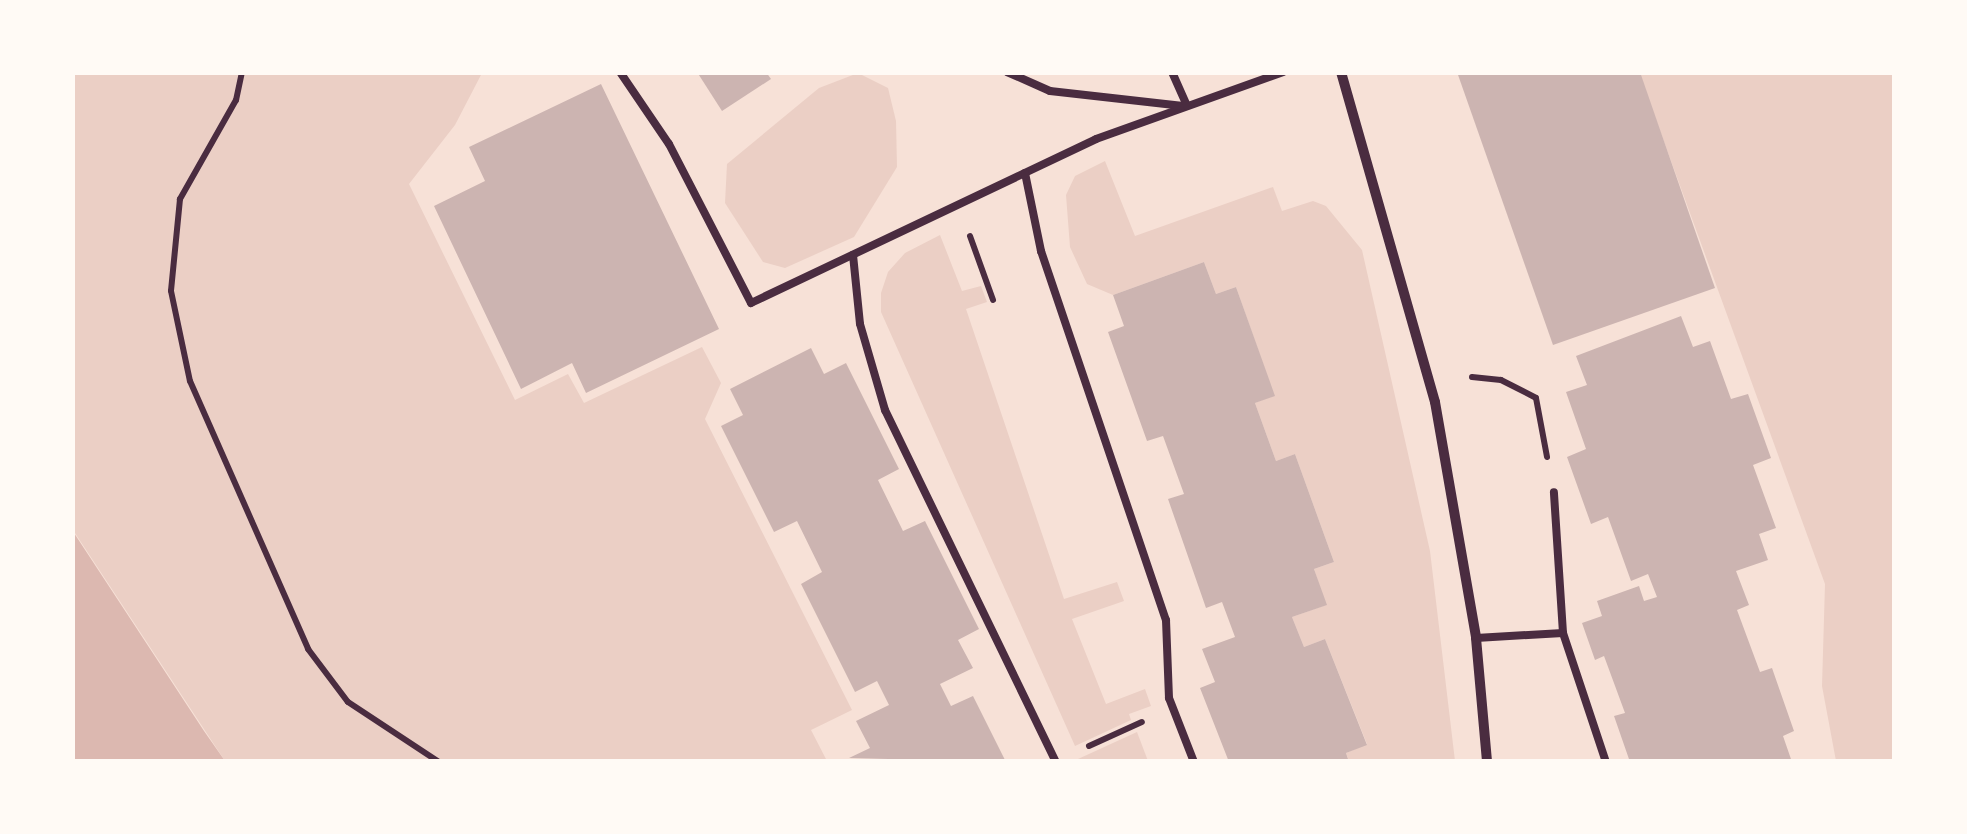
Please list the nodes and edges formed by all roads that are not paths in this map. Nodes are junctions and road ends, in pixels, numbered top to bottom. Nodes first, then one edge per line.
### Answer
1 (620, 72) edge
2 (1008, 72) edge
3 (1172, 72) edge
4 (1283, 72) edge
5 (1340, 72) edge
6 (1187, 106) junction
7 (1026, 173) junction
8 (853, 254) junction
9 (1554, 492) road end
10 (1563, 633) junction
11 (1476, 638) junction
12 (1056, 762) edge
13 (1194, 762) edge
14 (1487, 762) edge
15 (1606, 762) edge

1 - 8 lane
2 - 6 lane
3 - 6 lane
4 - 6 lane
5 - 11 street
6 - 7 lane
7 - 8 lane
7 - 13 lane
8 - 12 lane
9 - 10 lane
10 - 11 lane
10 - 15 lane
11 - 14 street

